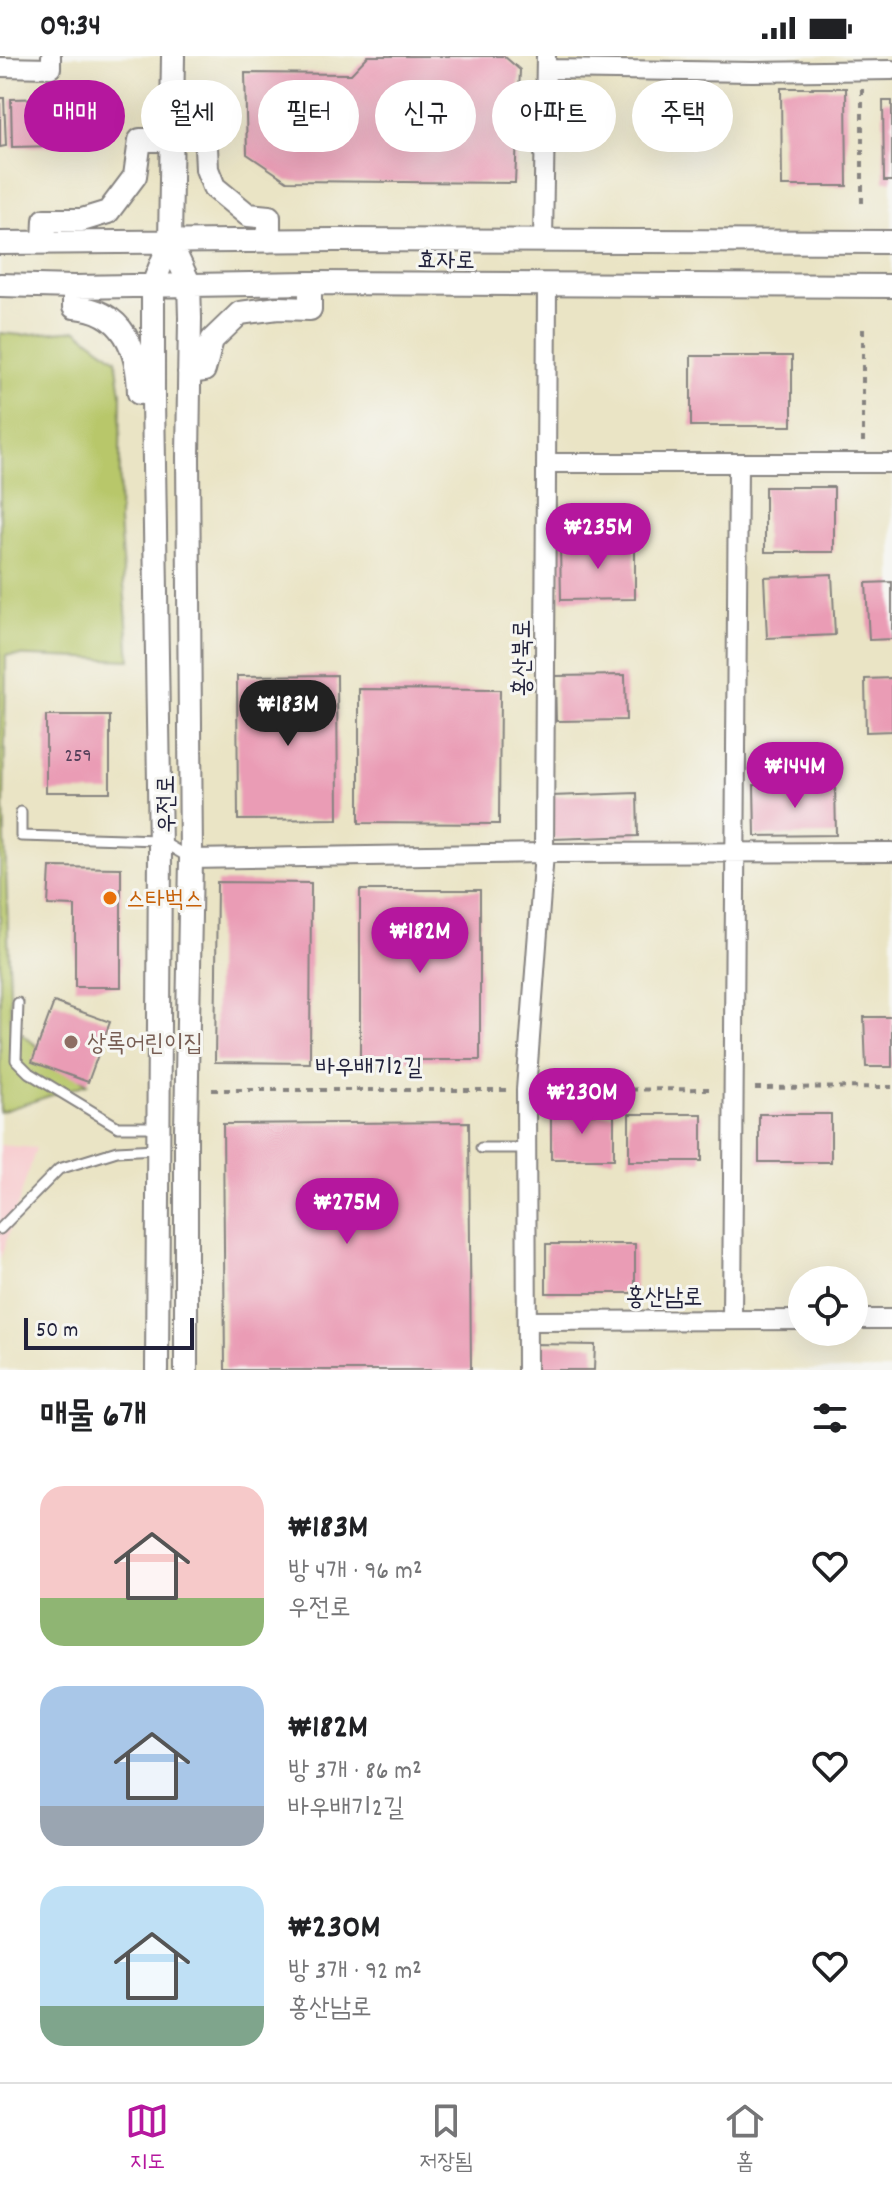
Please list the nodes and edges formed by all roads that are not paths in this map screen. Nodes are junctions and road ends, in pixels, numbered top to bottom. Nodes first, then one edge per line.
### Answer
1 (51, 56) edge
2 (173, 56) edge
3 (546, 63) edge
4 (753, 64) edge
5 (0, 67) edge
6 (892, 70) edge
7 (173, 80) edge
8 (141, 140) edge
9 (172, 152) edge
10 (206, 152) edge
11 (543, 240) junction
12 (269, 241) junction
13 (44, 242) junction
14 (170, 242) junction
15 (892, 242) edge
16 (0, 243) edge
17 (189, 283) junction
18 (310, 283) junction
19 (0, 285) edge
20 (153, 285) junction
21 (547, 286) junction
22 (892, 286) edge
23 (74, 287) junction
24 (189, 372) junction
25 (153, 399) junction
26 (546, 463) junction
27 (738, 463) junction
28 (892, 463) edge
29 (21, 812) dead end
30 (159, 840) junction
31 (735, 852) junction
32 (892, 852) edge
33 (544, 853) junction
34 (191, 859) junction
35 (18, 1003) dead end
36 (160, 1138) junction
37 (481, 1148) dead end
38 (526, 1148) junction
39 (0, 1229) edge
40 (868, 1319) edge
41 (892, 1319) edge
42 (732, 1320) junction
43 (788, 1320) edge
44 (527, 1321) junction
45 (157, 1370) edge
46 (186, 1370) edge
47 (527, 1370) edge

1 - 5 street
2 - 7 street, 우전로
3 - 4 street
3 - 11 street
4 - 6 street
8 - 13 street
9 - 14 street, 우전로
10 - 12 street
11 - 12 street, 효자로
11 - 15 street, 효자로
12 - 14 street, 효자로
13 - 14 street, 효자로
13 - 16 street, 효자로
14 - 17 street, 우전로
14 - 20 street, 우전로
17 - 18 street, 효자로
17 - 20 street, 효자로
17 - 24 street, 우전로
18 - 21 street, 효자로
18 - 24 street
19 - 23 street, 효자로
20 - 23 street, 효자로
20 - 25 street, 우전로
21 - 22 street, 효자로
21 - 26 street, 홍산북로
23 - 25 street
24 - 34 street, 우전로
25 - 30 street, 우전로
26 - 27 street
26 - 33 street, 홍산북로
27 - 28 street
27 - 31 street
29 - 30 lane
30 - 34 lane
30 - 36 street, 우전로
31 - 32 street
31 - 33 street
31 - 42 street
33 - 34 street
33 - 38 street
34 - 46 street, 우전로
35 - 36 lane
36 - 39 lane
36 - 45 street, 우전로
37 - 38 lane
38 - 44 street
40 - 41 street
42 - 43 street, 홍산남로
42 - 44 street, 홍산남로
44 - 47 street

